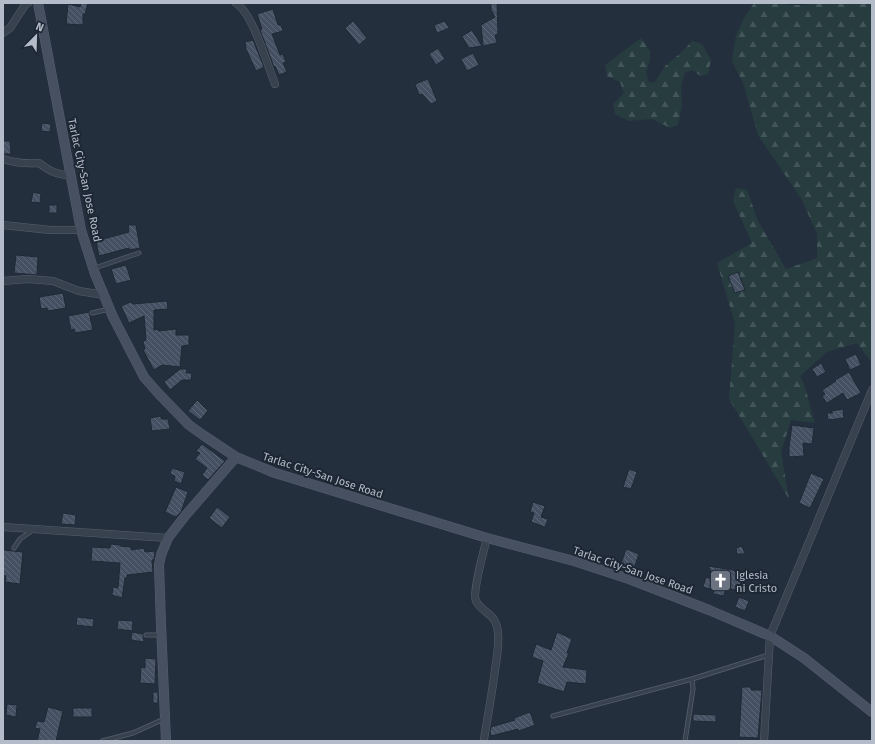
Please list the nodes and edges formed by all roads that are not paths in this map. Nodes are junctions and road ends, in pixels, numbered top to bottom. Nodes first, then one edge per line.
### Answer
1 (28, 3) edge
2 (38, 3) edge
3 (236, 3) edge
4 (3, 33) edge
5 (275, 84) dead end
6 (3, 159) edge
7 (71, 176) junction
8 (3, 225) edge
9 (81, 230) junction
10 (139, 253) dead end
11 (94, 268) junction
12 (3, 280) edge
13 (104, 295) junction
14 (110, 309) junction
15 (92, 313) dead end
16 (872, 390) edge
17 (236, 457) junction
18 (3, 527) edge
19 (35, 529) junction
20 (168, 538) junction
21 (487, 538) junction
22 (14, 548) dead end
23 (146, 635) dead end
24 (161, 635) junction
25 (770, 636) junction
26 (769, 654) junction
27 (692, 679) junction
28 (872, 712) edge
29 (553, 716) dead end
30 (164, 718) junction
31 (484, 739) dead end
32 (102, 741) edge
33 (166, 741) edge
34 (685, 741) edge
35 (764, 741) edge

1 - 4 street
2 - 7 main road, Tarlac City-San Jose Road
3 - 5 street
6 - 7 street
7 - 9 main road, Tarlac City-San Jose Road
8 - 9 street
9 - 11 main road, Tarlac City-San Jose Road
10 - 11 lane
11 - 13 main road, Tarlac City-San Jose Road
12 - 13 street
13 - 14 main road, Tarlac City-San Jose Road
14 - 15 lane
14 - 17 main road, Tarlac City-San Jose Road
16 - 25 street
17 - 20 main road
17 - 21 main road, Tarlac City-San Jose Road
18 - 19 street
19 - 20 street
19 - 22 lane
20 - 24 main road
21 - 25 main road, Tarlac City-San Jose Road
21 - 31 street
23 - 24 lane
24 - 30 main road
25 - 26 street
25 - 28 main road, Tarlac City-San Jose Road
26 - 27 lane
26 - 35 street
27 - 29 lane
27 - 34 lane
30 - 32 lane
30 - 33 main road

